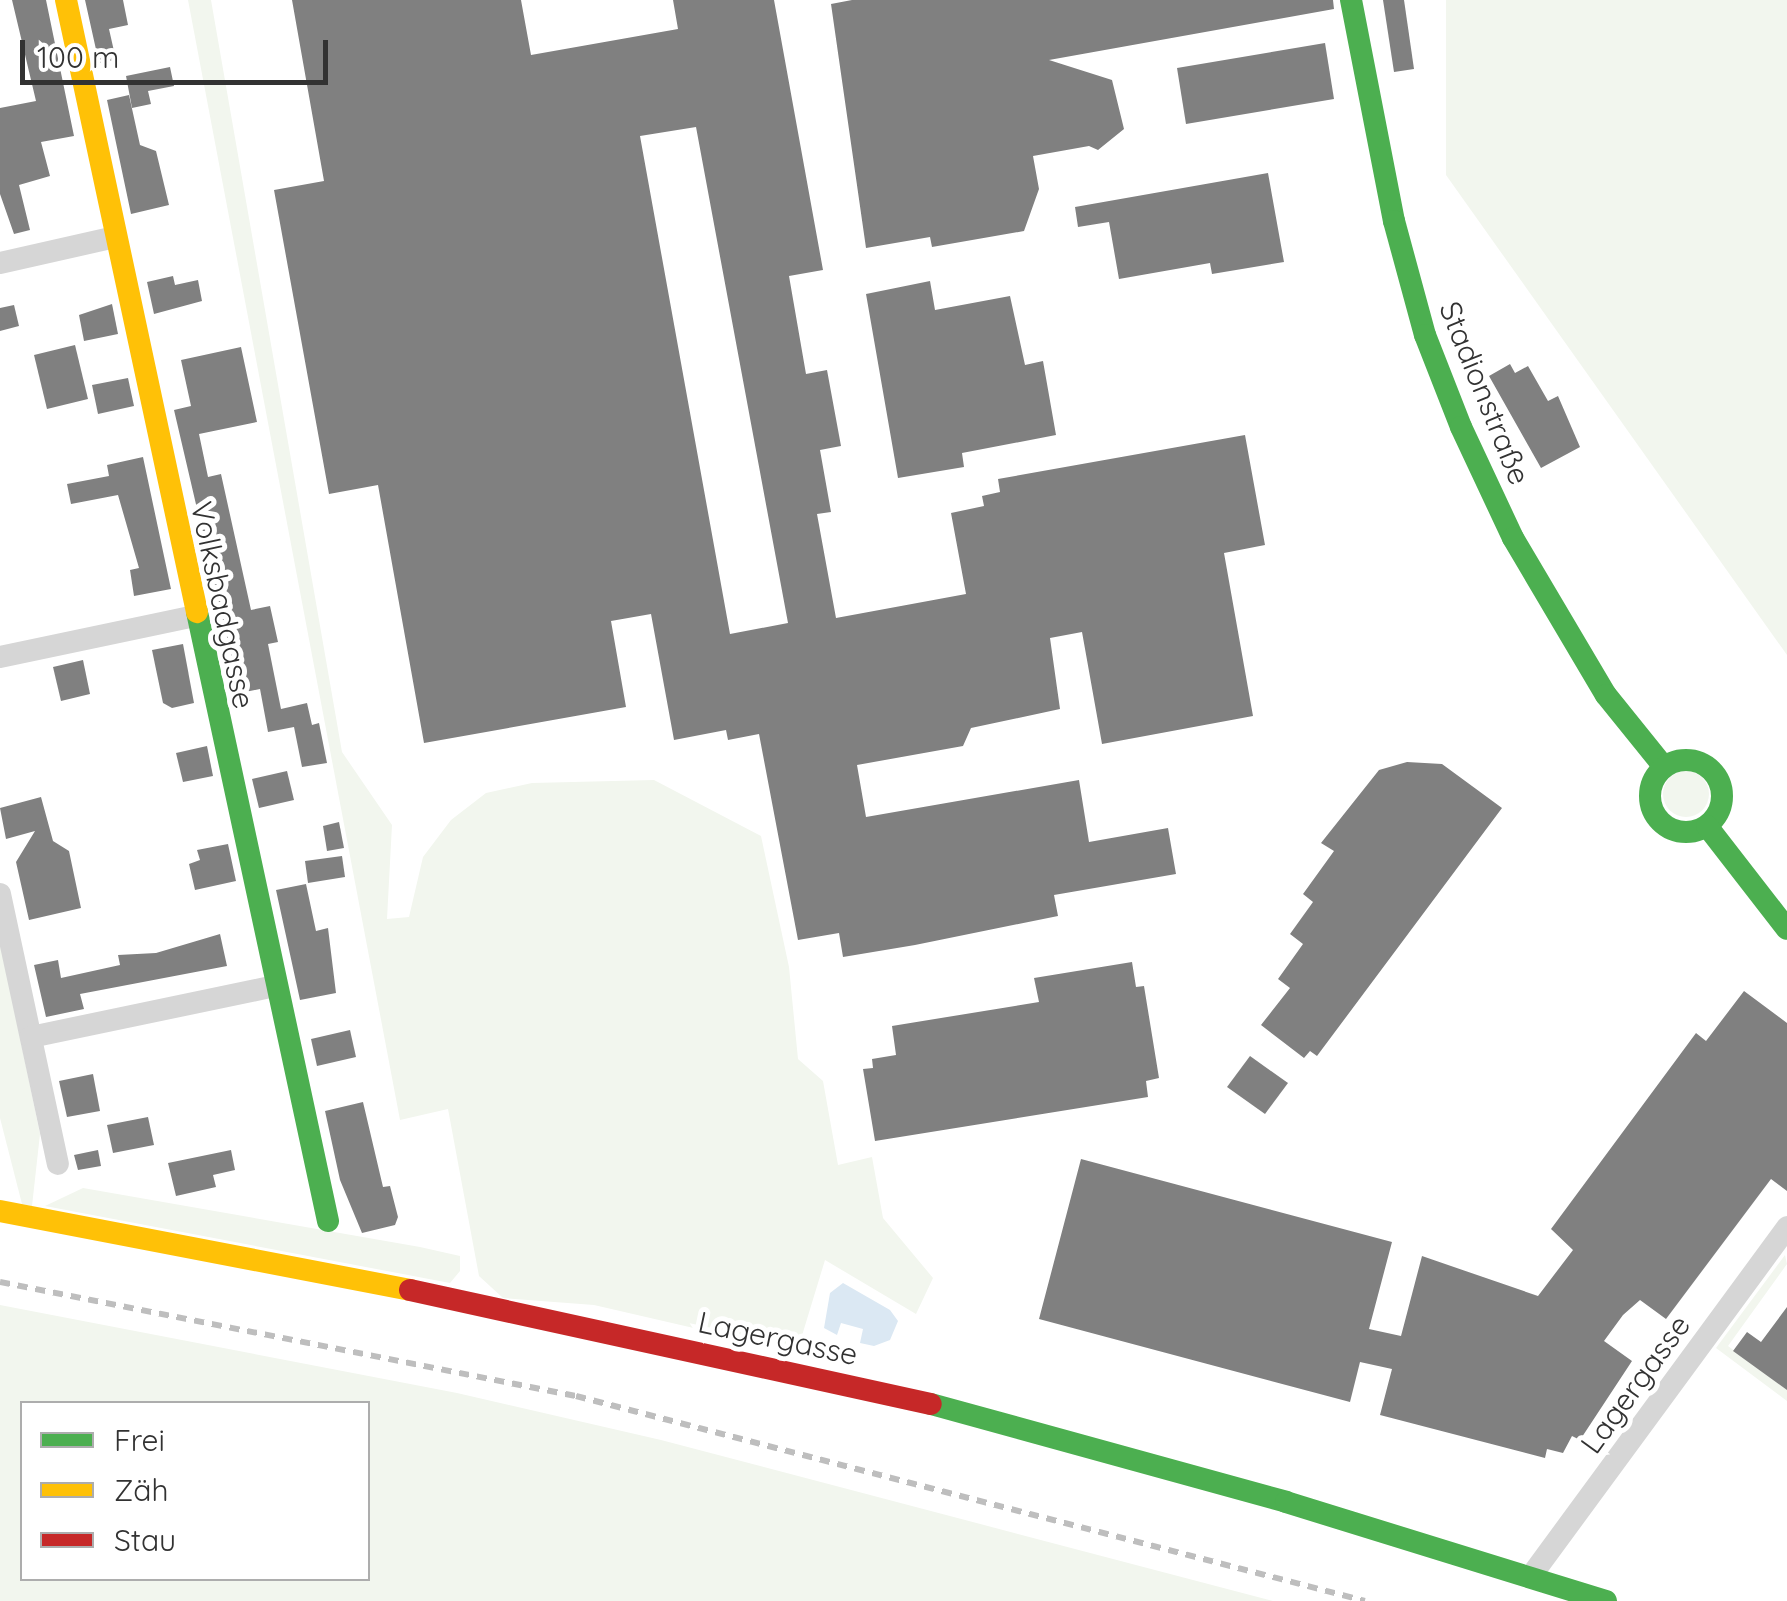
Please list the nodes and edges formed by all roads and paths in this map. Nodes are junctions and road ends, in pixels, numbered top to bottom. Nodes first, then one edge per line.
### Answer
1 (66, 0) edge
2 (1351, 0) edge
3 (115, 237) junction
4 (0, 263) edge
5 (194, 616) junction
6 (0, 657) edge
7 (1664, 768) junction
8 (1707, 826) junction
9 (0, 894) edge
10 (1787, 929) edge
11 (276, 986) junction
12 (31, 1038) junction
13 (58, 1164) dead end
14 (0, 1211) edge
15 (328, 1221) dead end
16 (1787, 1227) edge
17 (1530, 1576) junction
18 (1606, 1601) edge

1 - 3 street, Volksbadgasse
2 - 7 street, Stadionstraße
3 - 4 street
3 - 5 street, Volksbadgasse
5 - 6 street
5 - 11 street, Volksbadgasse
7 - 8 street
7 - 8 street
8 - 10 street
9 - 12 street
11 - 12 street
11 - 15 street, Volksbadgasse
12 - 13 street
14 - 17 street, Lagergasse
16 - 17 street, Lagergasse
17 - 18 street, Lagergasse

